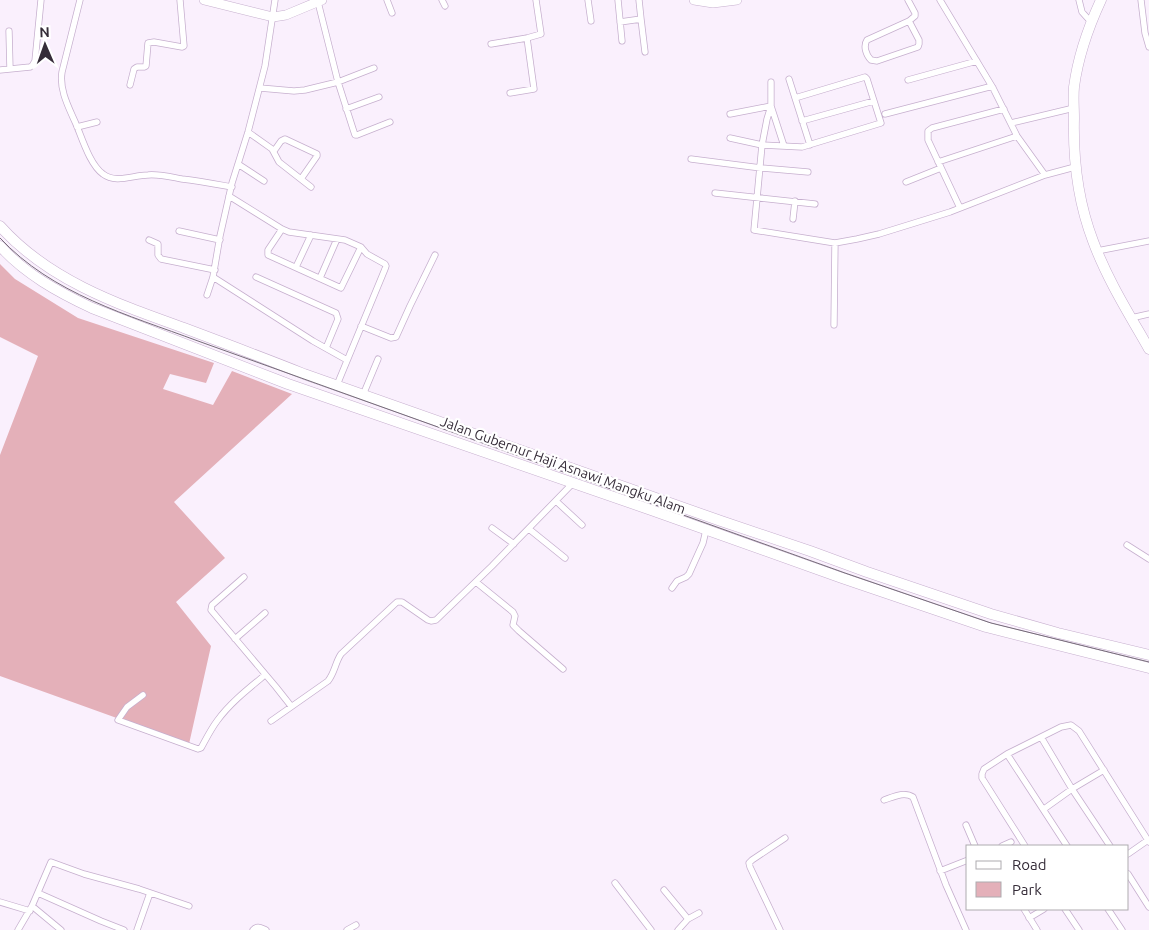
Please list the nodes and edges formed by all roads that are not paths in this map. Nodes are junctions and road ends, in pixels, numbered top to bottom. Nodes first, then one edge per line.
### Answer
1 (40, 0) edge
2 (80, 0) edge
3 (180, 0) edge
4 (204, 0) edge
5 (275, 0) edge
6 (387, 0) edge
7 (536, 0) edge
8 (588, 0) edge
9 (618, 0) edge
10 (640, 0) edge
11 (694, 0) edge
12 (736, 0) edge
13 (908, 0) edge
14 (940, 0) edge
15 (1079, 0) edge
16 (1100, 0) edge
17 (1141, 0) edge
18 (320, 1) edge
19 (726, 1) edge
20 (392, 13) dead end
21 (272, 17) junction
22 (641, 19) junction
23 (591, 21) dead end
24 (909, 21) junction
25 (620, 22) junction
26 (1091, 22) junction
27 (9, 31) dead end
28 (527, 38) junction
29 (622, 42) dead end
30 (491, 44) dead end
31 (1149, 47) edge
32 (646, 52) dead end
33 (977, 61) junction
34 (374, 68) dead end
35 (10, 69) junction
36 (0, 70) edge
37 (789, 79) dead end
38 (908, 80) dead end
39 (338, 82) junction
40 (771, 82) dead end
41 (130, 85) dead end
42 (260, 88) junction
43 (993, 88) junction
44 (510, 93) dead end
45 (379, 97) dead end
46 (795, 98) junction
47 (874, 101) junction
48 (771, 106) junction
49 (1074, 108) junction
50 (346, 109) junction
51 (1004, 109) junction
52 (730, 114) dead end
53 (885, 114) dead end
54 (97, 122) dead end
55 (390, 122) dead end
56 (802, 122) junction
57 (1011, 124) junction
58 (78, 127) junction
59 (248, 132) junction
60 (1017, 136) junction
61 (730, 138) dead end
62 (762, 145) junction
63 (810, 145) junction
64 (784, 146) junction
65 (274, 151) junction
66 (691, 159) dead end
67 (238, 164) junction
68 (940, 165) junction
69 (760, 168) junction
70 (1076, 168) junction
71 (808, 172) dead end
72 (1045, 175) junction
73 (301, 178) junction
74 (264, 182) dead end
75 (906, 182) dead end
76 (232, 186) junction
77 (311, 187) dead end
78 (715, 194) dead end
79 (229, 196) junction
80 (757, 197) junction
81 (795, 202) junction
82 (815, 204) dead end
83 (960, 208) junction
84 (794, 219) dead end
85 (0, 226) edge
86 (282, 229) junction
87 (179, 231) dead end
88 (310, 235) junction
89 (337, 239) junction
90 (149, 240) dead end
91 (220, 240) junction
92 (1149, 241) edge
93 (835, 243) junction
94 (0, 246) edge
95 (360, 247) junction
96 (1097, 251) junction
97 (435, 255) dead end
98 (296, 267) junction
99 (215, 270) junction
100 (256, 276) dead end
101 (213, 277) junction
102 (320, 278) junction
103 (207, 295) dead end
104 (1149, 314) edge
105 (1131, 318) junction
106 (834, 325) dead end
107 (361, 326) junction
108 (239, 348) junction
109 (326, 348) junction
110 (1149, 349) edge
111 (378, 359) dead end
112 (346, 360) junction
113 (234, 363) junction
114 (337, 385) junction
115 (363, 395) junction
116 (573, 483) junction
117 (556, 501) junction
118 (582, 525) dead end
119 (492, 528) dead end
120 (529, 529) junction
121 (706, 530) junction
122 (514, 544) junction
123 (1127, 545) dead end
124 (565, 558) dead end
125 (1149, 559) edge
126 (244, 577) dead end
127 (476, 582) junction
128 (672, 588) dead end
129 (265, 613) dead end
130 (235, 639) junction
131 (1149, 655) edge
132 (1149, 668) edge
133 (563, 669) dead end
134 (265, 674) junction
135 (143, 695) dead end
136 (290, 706) junction
137 (271, 721) dead end
138 (1041, 737) junction
139 (1007, 754) junction
140 (1104, 770) junction
141 (1072, 789) junction
142 (884, 800) dead end
143 (1044, 809) junction
144 (966, 825) dead end
145 (785, 838) dead end
146 (1148, 841) edge
147 (1011, 842) dead end
148 (974, 845) edge
149 (1004, 845) edge
150 (1024, 845) edge
151 (1066, 845) edge
152 (1109, 845) edge
153 (1129, 853) edge
154 (966, 861) edge
155 (940, 871) junction
156 (1129, 876) edge
157 (615, 883) dead end
158 (664, 890) dead end
159 (38, 893) junction
160 (150, 894) junction
161 (0, 902) edge
162 (189, 906) dead end
163 (1149, 907) edge
164 (31, 908) junction
165 (1025, 910) edge
166 (1042, 910) edge
167 (1066, 910) edge
168 (1109, 910) edge
169 (699, 913) dead end
170 (1029, 918) junction
171 (688, 919) junction
172 (356, 925) dead end
173 (18, 930) edge
174 (61, 930) edge
175 (124, 930) edge
176 (138, 930) edge
177 (253, 930) edge
178 (266, 930) edge
179 (347, 930) edge
180 (651, 930) edge
181 (678, 930) edge
182 (780, 930) edge
183 (966, 930) edge
184 (1037, 930) edge
185 (1079, 930) edge
186 (1122, 930) edge

1 - 35 street
2 - 58 street
3 - 41 street
4 - 21 street
5 - 21 street
6 - 20 street
7 - 28 street
8 - 23 street
9 - 25 street
10 - 22 street
11 - 19 street
12 - 19 street
13 - 24 street
14 - 33 street
15 - 26 street
16 - 26 highway
17 - 31 street
18 - 21 street
18 - 39 street
21 - 42 street
22 - 25 street
22 - 32 street
24 - 24 street
25 - 29 street
26 - 49 highway
27 - 35 street
28 - 30 street
28 - 44 street
33 - 38 street
33 - 43 street
34 - 39 street
35 - 36 street
37 - 46 street
39 - 42 street
39 - 50 street
40 - 48 street
42 - 59 street
43 - 51 street
43 - 53 street
45 - 50 street
46 - 47 street
46 - 56 street
47 - 56 street
47 - 63 street
48 - 52 street
48 - 62 street
48 - 64 street
49 - 57 street
49 - 70 highway
50 - 55 street
51 - 57 street
51 - 68 street
54 - 58 street
56 - 63 street
57 - 60 street
58 - 76 street
59 - 65 street
59 - 67 street
60 - 68 street
60 - 72 street
61 - 62 street
62 - 64 street
62 - 69 street
63 - 64 street
65 - 73 street
65 - 73 street
66 - 69 street
67 - 74 street
67 - 76 street
68 - 75 street
68 - 83 street
69 - 71 street
69 - 80 street
70 - 72 street
70 - 96 highway
72 - 83 street
73 - 77 street
76 - 79 street
78 - 80 street
79 - 86 street
79 - 91 street
80 - 81 street
80 - 93 street
81 - 82 street
81 - 84 street
83 - 93 street
85 - 108 highway, Jalan Gubernur Haji Asnawi Mangku Alam
86 - 88 street
86 - 98 street
87 - 91 street
88 - 89 street
88 - 98 street
89 - 95 street
89 - 102 street
90 - 99 street
91 - 99 street
92 - 96 street
93 - 106 street
94 - 113 highway, Jalan Gubernur Haji Asnawi Mangku Alam
95 - 102 street
95 - 107 street
96 - 105 highway
97 - 107 street
98 - 102 street
99 - 101 street
100 - 109 street
101 - 103 street
101 - 109 street
104 - 105 street
105 - 110 highway
107 - 112 street
108 - 113 highway
108 - 114 highway, Jalan Gubernur Haji Asnawi Mangku Alam
109 - 112 street
111 - 115 street
112 - 114 street
113 - 116 highway, Jalan Gubernur Haji Asnawi Mangku Alam
114 - 115 highway, Jalan Gubernur Haji Asnawi Mangku Alam
115 - 131 highway, Jalan Gubernur Haji Asnawi Mangku Alam
116 - 117 street
116 - 121 highway, Jalan Gubernur Haji Asnawi Mangku Alam
117 - 118 street
117 - 120 street
119 - 122 street
120 - 122 street
120 - 124 street
121 - 128 street
121 - 132 highway, Jalan Gubernur Haji Asnawi Mangku Alam
122 - 127 street
123 - 125 street
126 - 130 street
127 - 133 street
127 - 136 street
129 - 130 street
130 - 134 street
134 - 135 street
134 - 136 street
136 - 137 street
138 - 139 street
138 - 140 street
138 - 141 street
139 - 143 street
139 - 150 street
140 - 141 street
140 - 146 street
141 - 143 street
141 - 152 street
142 - 155 street
143 - 151 street
144 - 148 street
145 - 182 street
146 - 153 street
147 - 149 street
154 - 155 street
155 - 183 street
156 - 163 street
157 - 180 street
158 - 171 street
159 - 160 street
159 - 164 street
159 - 175 street
160 - 162 street
160 - 176 street
161 - 164 street
164 - 173 street
164 - 174 street
165 - 170 street
166 - 170 street
167 - 185 street
168 - 186 street
169 - 171 street
170 - 184 street
171 - 181 street
172 - 179 street
177 - 178 street

